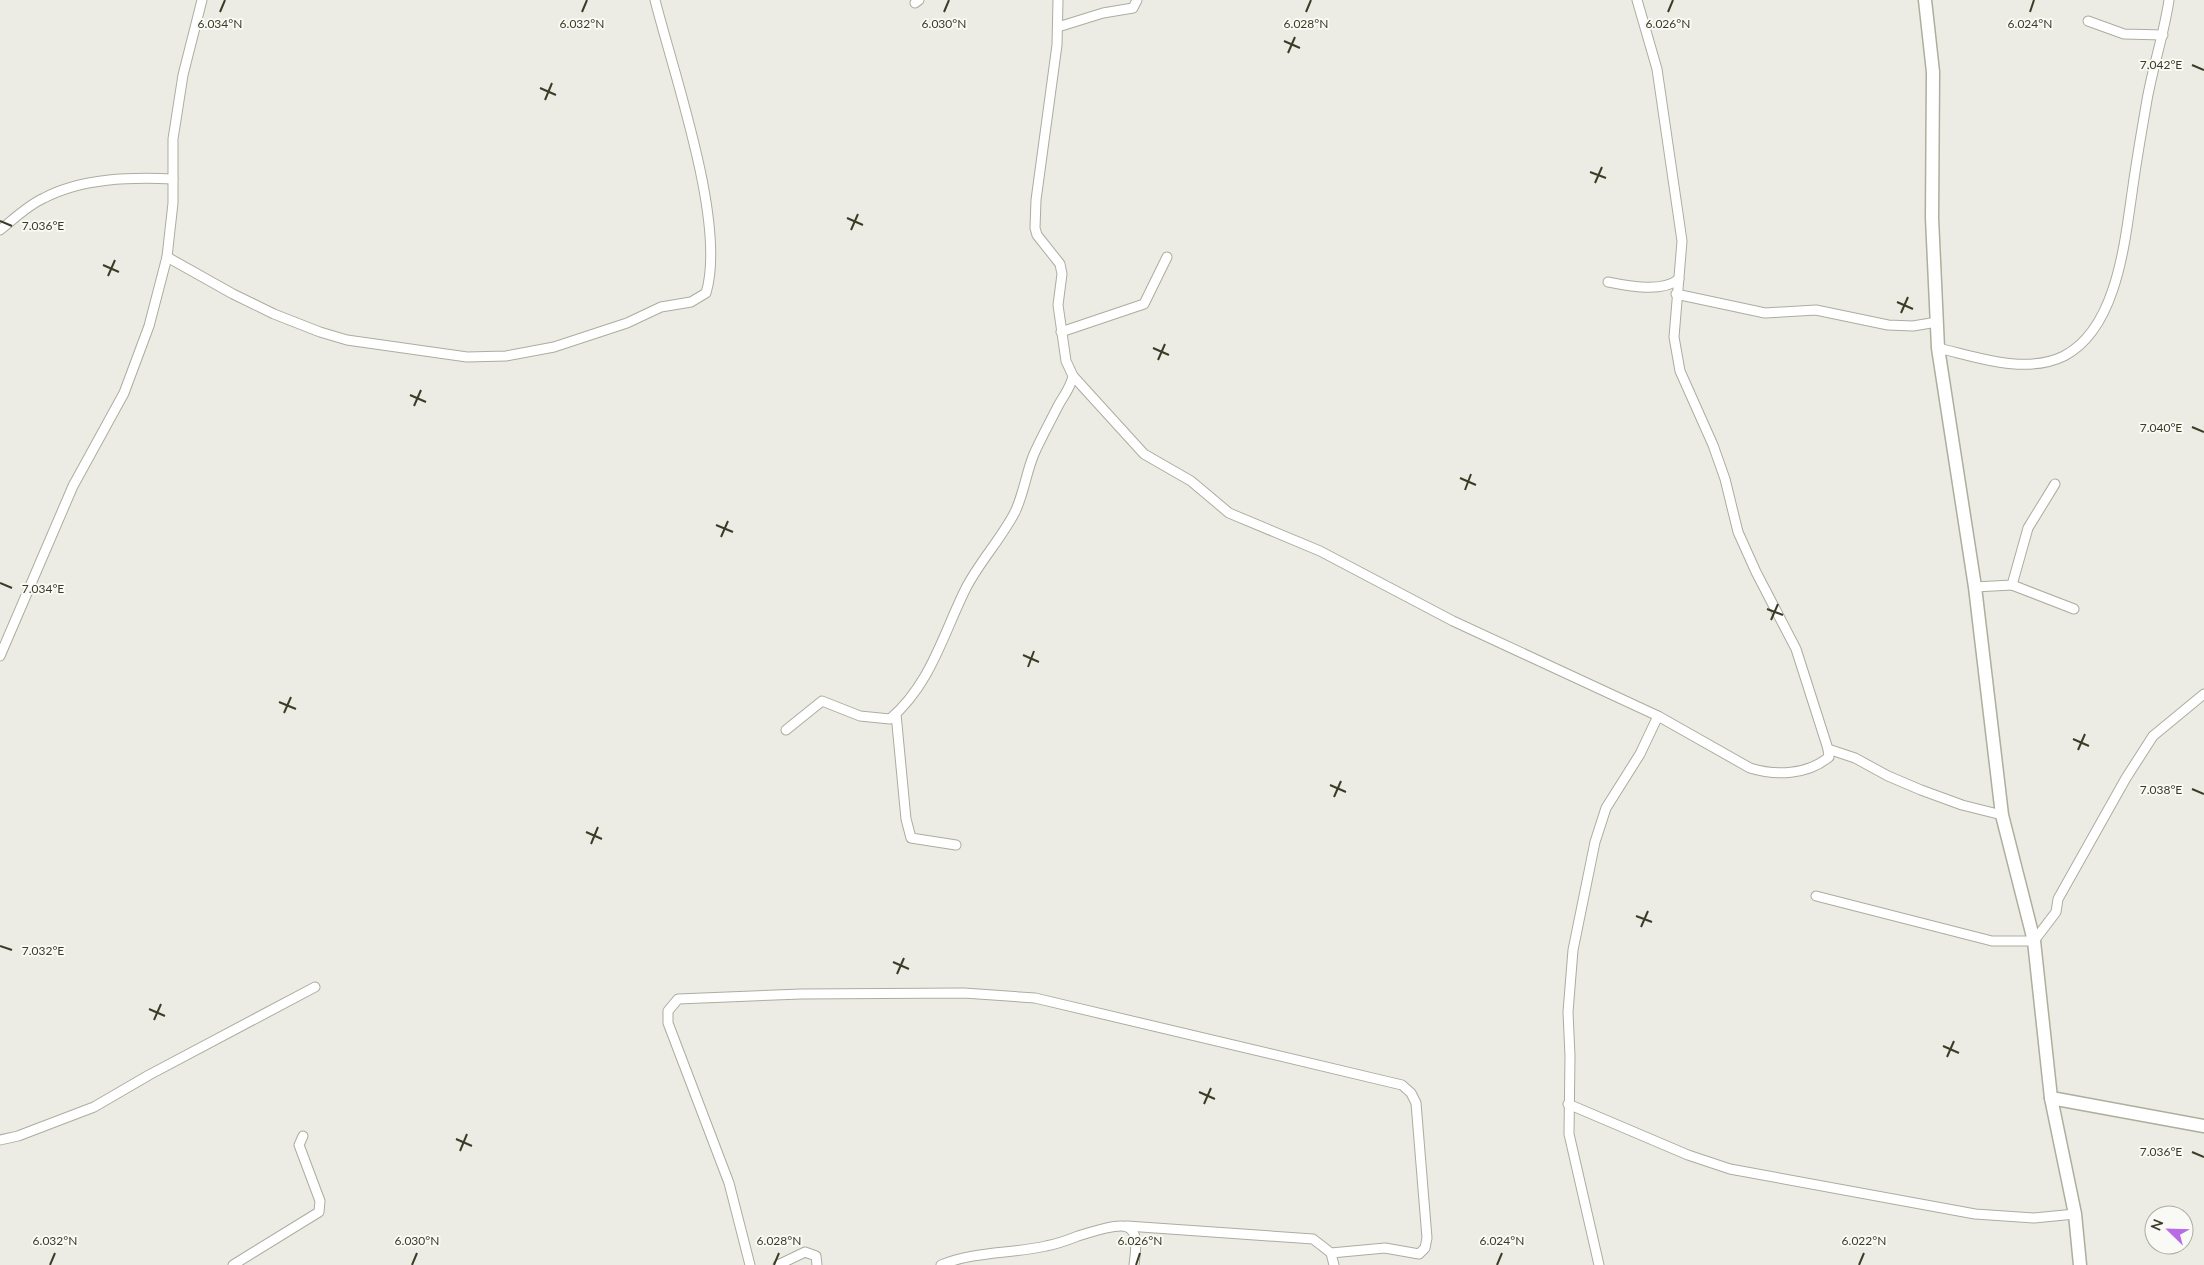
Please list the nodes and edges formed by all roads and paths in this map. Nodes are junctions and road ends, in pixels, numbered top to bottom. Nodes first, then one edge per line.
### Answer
1 (202, 0) edge
2 (655, 0) edge
3 (1058, 0) edge
4 (1137, 0) edge
5 (1637, 0) edge
6 (1925, 0) edge
7 (2169, 0) edge
8 (2088, 21) dead end
9 (1058, 27) junction
10 (2163, 34) junction
11 (173, 179) junction
12 (0, 230) edge
13 (167, 257) junction
14 (1167, 257) dead end
15 (1678, 279) junction
16 (1608, 282) dead end
17 (1676, 294) junction
18 (1937, 322) junction
19 (1061, 332) junction
20 (1938, 348) junction
21 (1073, 376) junction
22 (2056, 484) dead end
23 (2012, 585) junction
24 (1975, 587) junction
25 (2074, 609) dead end
26 (0, 656) edge
27 (2204, 694) edge
28 (896, 714) junction
29 (1658, 716) junction
30 (786, 730) dead end
31 (1828, 749) junction
32 (2002, 815) junction
33 (956, 845) dead end
34 (1816, 896) dead end
35 (2034, 941) junction
36 (315, 987) dead end
37 (2051, 1098) junction
38 (1568, 1104) junction
39 (2204, 1126) edge
40 (303, 1136) dead end
41 (0, 1140) edge
42 (2075, 1214) junction
43 (1126, 1226) junction
44 (1331, 1253) junction
45 (233, 1265) edge
46 (750, 1265) edge
47 (778, 1265) edge
48 (817, 1265) edge
49 (941, 1265) edge
50 (1134, 1265) edge
51 (1334, 1265) edge
52 (1599, 1265) edge
53 (2080, 1265) edge

1 - 11 street
2 - 13 street
3 - 9 street
4 - 9 street
5 - 15 street
6 - 18 main road
7 - 10 street
8 - 10 street
9 - 19 street
10 - 20 street
11 - 12 street
11 - 13 street
13 - 26 street
14 - 19 street
15 - 16 street
15 - 17 street
17 - 18 street
17 - 31 street
18 - 20 main road
19 - 21 street
20 - 24 main road
21 - 28 street
21 - 29 street
22 - 23 street
23 - 24 street
23 - 25 street
24 - 32 main road
27 - 35 street
28 - 30 street
28 - 33 street
29 - 31 street
29 - 38 street
31 - 32 street
32 - 35 main road
34 - 35 street
35 - 37 main road
36 - 41 street
37 - 39 main road
37 - 42 main road
38 - 42 street
38 - 52 street
40 - 45 street
42 - 53 main road
43 - 44 street
43 - 49 street
43 - 50 street
44 - 46 street
44 - 51 street
47 - 48 street

